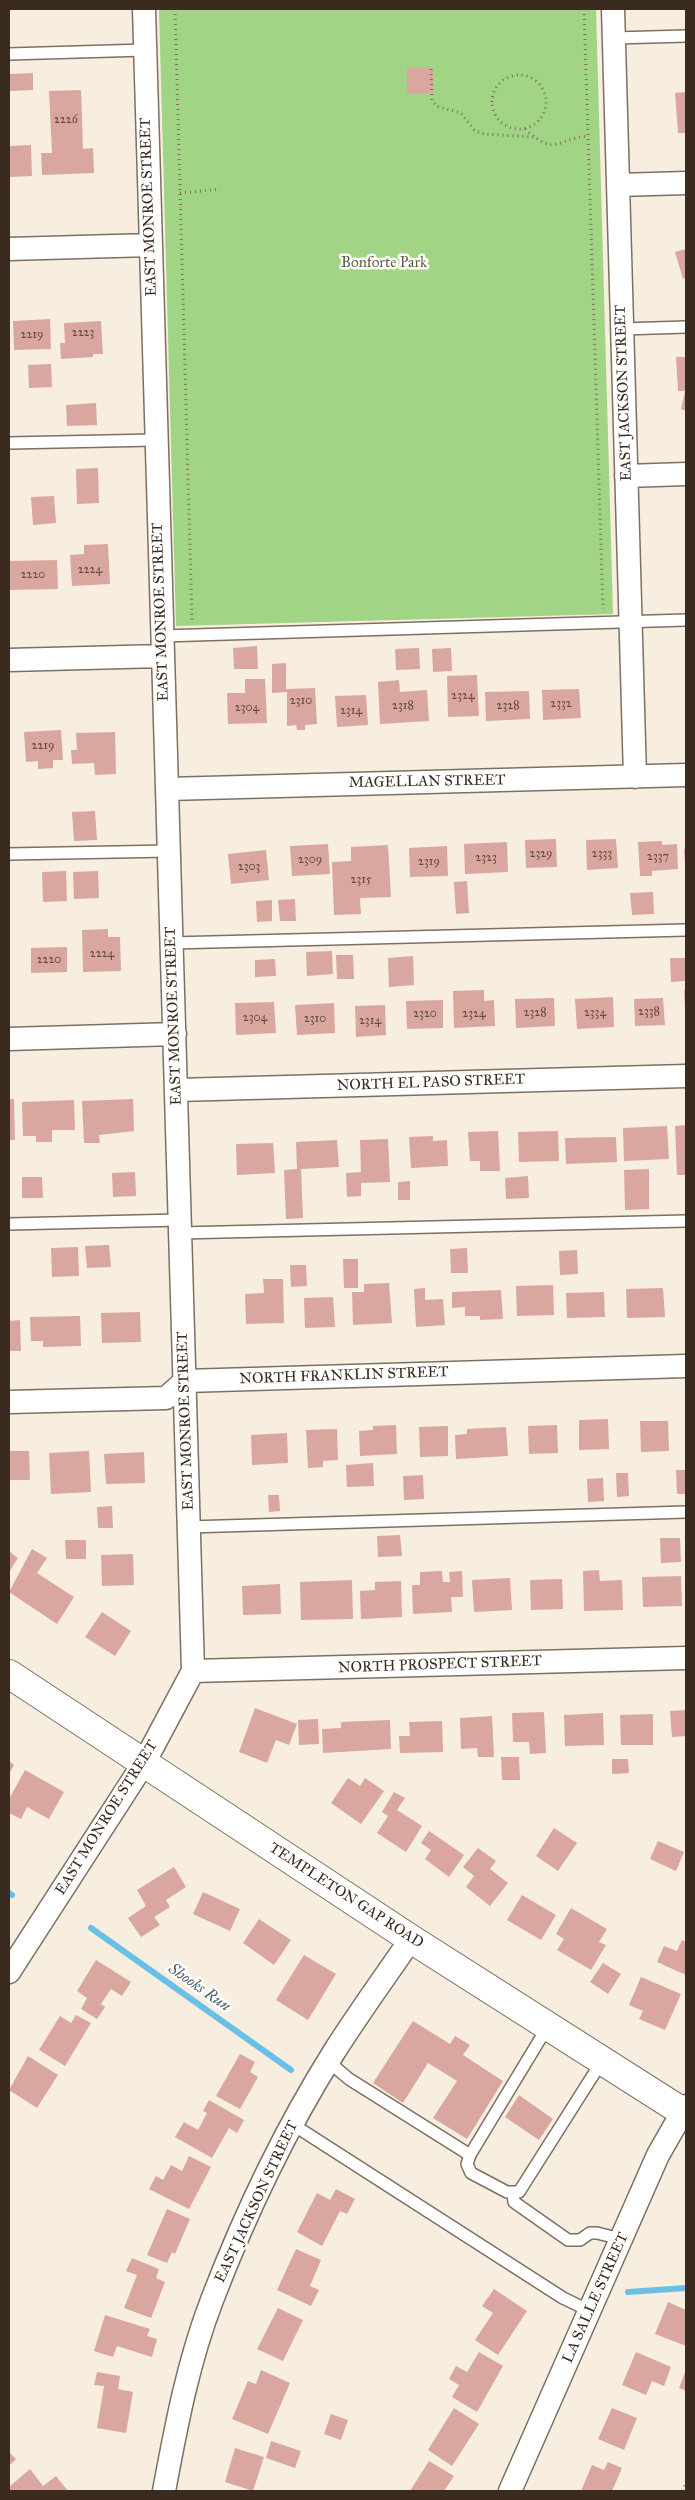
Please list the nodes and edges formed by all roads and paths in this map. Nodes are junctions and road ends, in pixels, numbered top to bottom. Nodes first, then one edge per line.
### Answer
1 (144, 9) edge
2 (175, 9) edge
3 (584, 9) edge
4 (613, 9) edge
5 (686, 36) edge
6 (614, 38) junction
7 (145, 50) junction
8 (9, 54) edge
9 (431, 69) dead end
10 (525, 129) junction
11 (589, 136) junction
12 (534, 137) junction
13 (686, 183) edge
14 (618, 185) junction
15 (220, 189) dead end
16 (180, 193) junction
17 (150, 245) junction
18 (9, 249) edge
19 (686, 327) edge
20 (622, 329) junction
21 (155, 440) junction
22 (9, 443) edge
23 (686, 474) edge
24 (626, 476) junction
25 (686, 620) edge
26 (631, 621) junction
27 (603, 622) junction
28 (193, 625) dead end
29 (162, 646) junction
30 (9, 660) edge
31 (686, 775) edge
32 (635, 777) junction
33 (168, 789) junction
34 (169, 851) junction
35 (9, 854) edge
36 (686, 930) edge
37 (172, 943) junction
38 (175, 1034) junction
39 (9, 1039) edge
40 (686, 1076) edge
41 (176, 1090) junction
42 (686, 1220) edge
43 (9, 1224) edge
44 (180, 1226) junction
45 (686, 1366) edge
46 (185, 1381) junction
47 (9, 1402) edge
48 (686, 1512) edge
49 (189, 1527) junction
50 (686, 1658) edge
51 (193, 1671) junction
52 (9, 1674) edge
53 (144, 1763) junction
54 (411, 1939) junction
55 (9, 1972) edge
56 (548, 2026) junction
57 (602, 2061) junction
58 (328, 2062) junction
59 (685, 2111) edge
60 (292, 2124) junction
61 (470, 2155) junction
62 (513, 2194) junction
63 (621, 2239) junction
64 (590, 2311) junction
65 (686, 2482) edge
66 (164, 2491) edge
67 (510, 2491) edge
68 (682, 2491) edge

1 - 7 street, EAST MONROE STREET
2 - 16 path
3 - 11 path
4 - 6 street, EAST JACKSON STREET
5 - 6 lane
6 - 14 street, EAST JACKSON STREET
7 - 8 lane
7 - 17 street, EAST MONROE STREET
9 - 12 path
10 - 10 path
10 - 12 path
11 - 12 path
11 - 27 path
13 - 14 street
14 - 20 street, EAST JACKSON STREET
15 - 16 path
16 - 28 path
17 - 18 street
17 - 21 street, EAST MONROE STREET
19 - 20 lane
20 - 24 street, EAST JACKSON STREET
21 - 22 lane
21 - 29 street, EAST MONROE STREET
23 - 24 street
24 - 26 street, EAST JACKSON STREET
25 - 26 lane
26 - 27 lane
26 - 32 street, EAST JACKSON STREET
27 - 29 lane
29 - 30 street
29 - 33 street, EAST MONROE STREET
31 - 32 street, MAGELLAN STREET
32 - 33 street, MAGELLAN STREET
33 - 34 street, EAST MONROE STREET
34 - 35 lane
34 - 37 street, EAST MONROE STREET
36 - 37 lane
37 - 38 street, EAST MONROE STREET
38 - 39 street
38 - 41 street, EAST MONROE STREET
40 - 41 street, NORTH EL PASO STREET
41 - 44 street, EAST MONROE STREET
42 - 44 lane
43 - 44 lane
44 - 46 street, EAST MONROE STREET
45 - 46 street, NORTH FRANKLIN STREET
46 - 47 street
46 - 49 street, EAST MONROE STREET
48 - 49 lane
49 - 51 street, EAST MONROE STREET
50 - 51 street, NORTH PROSPECT STREET
51 - 53 street, EAST MONROE STREET
52 - 53 street, TEMPLETON GAP ROAD
53 - 54 street, TEMPLETON GAP ROAD
53 - 55 street, EAST MONROE STREET
54 - 56 street, TEMPLETON GAP ROAD
54 - 58 street, EAST JACKSON STREET
56 - 57 street, TEMPLETON GAP ROAD
56 - 61 lane
57 - 59 street, TEMPLETON GAP ROAD
57 - 62 lane
58 - 60 street, EAST JACKSON STREET
58 - 61 lane
59 - 63 street, LA SALLE STREET
60 - 64 lane
60 - 66 street, EAST JACKSON STREET
61 - 62 lane
62 - 63 lane
63 - 64 street, LA SALLE STREET
64 - 67 street, LA SALLE STREET
65 - 68 path

